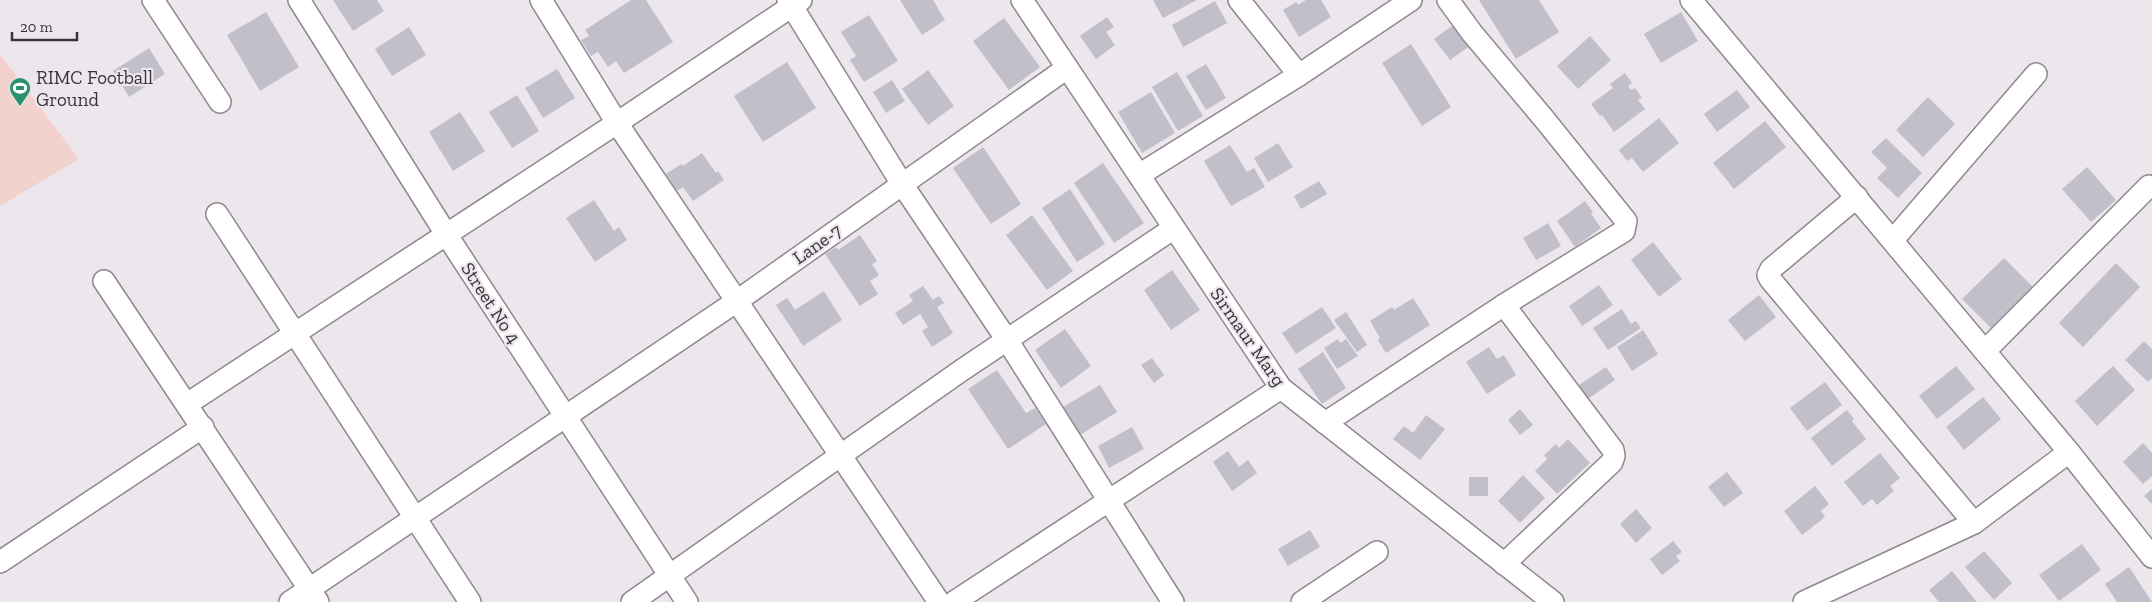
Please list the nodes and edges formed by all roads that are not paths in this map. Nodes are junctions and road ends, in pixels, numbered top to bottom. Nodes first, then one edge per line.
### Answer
1 (153, 0) edge
2 (299, 0) edge
3 (541, 0) edge
4 (1022, 0) edge
5 (1239, 0) edge
6 (1411, 0) edge
7 (1448, 0) edge
8 (1691, 0) edge
9 (793, 2) edge
10 (1067, 68) junction
11 (2036, 74) dead end
12 (1299, 75) junction
13 (220, 102) dead end
14 (617, 123) junction
15 (1139, 175) junction
16 (902, 184) junction
17 (2149, 186) dead end
18 (1857, 197) junction
19 (216, 214) dead end
20 (1174, 228) junction
21 (446, 234) junction
22 (1893, 240) junction
23 (104, 281) dead end
24 (737, 301) junction
25 (1504, 305) junction
26 (295, 333) junction
27 (1007, 340) junction
28 (1985, 351) junction
29 (1281, 388) junction
30 (187, 404) junction
31 (566, 418) junction
32 (1325, 423) junction
33 (203, 427) junction
34 (2069, 452) junction
35 (842, 456) junction
36 (1109, 502) junction
37 (413, 518) junction
38 (1974, 523) junction
39 (1377, 552) dead end
40 (2152, 557) edge
41 (0, 562) edge
42 (1504, 564) junction
43 (670, 576) junction
44 (313, 595) edge
45 (290, 602) edge
46 (470, 602) edge
47 (632, 602) edge
48 (687, 602) edge
49 (939, 602) edge
50 (954, 602) edge
51 (1174, 602) edge
52 (1302, 602) edge
53 (1553, 602) edge
54 (1804, 602) edge

1 - 13 street
2 - 21 street, Street No 4
3 - 14 street
4 - 10 street, Sirmaur Marg
5 - 12 street
6 - 12 street
7 - 25 street
8 - 18 street
9 - 14 street
9 - 16 street
10 - 15 street, Sirmaur Marg
10 - 16 street, Lane-7
11 - 22 street
12 - 15 street
14 - 21 street
14 - 24 street
15 - 20 street, Sirmaur Marg
16 - 24 street, Lane-7
16 - 27 street
17 - 28 street
18 - 22 street
18 - 38 street
19 - 26 street
20 - 27 street
20 - 29 street, Sirmaur Marg
21 - 26 street
21 - 31 street, Street No 4
22 - 28 street
23 - 30 street
24 - 31 street, Lane-7
24 - 35 street
25 - 32 street
25 - 42 street
26 - 30 street
26 - 37 street
27 - 35 street
27 - 36 street
28 - 34 street
29 - 32 street, Sirmaur Marg
29 - 36 street
30 - 33 street
31 - 37 street, Lane-7
31 - 43 street, Street No 4
32 - 42 street, Sirmaur Marg
33 - 41 street
33 - 44 street
34 - 38 street
34 - 40 street
35 - 43 street
35 - 49 street
36 - 50 street
36 - 51 street
37 - 44 street, Lane-7
37 - 46 street
38 - 54 street
39 - 52 street
42 - 53 street, Sirmaur Marg
43 - 47 street
43 - 48 street, Street No 4
44 - 45 street, Lane-7

